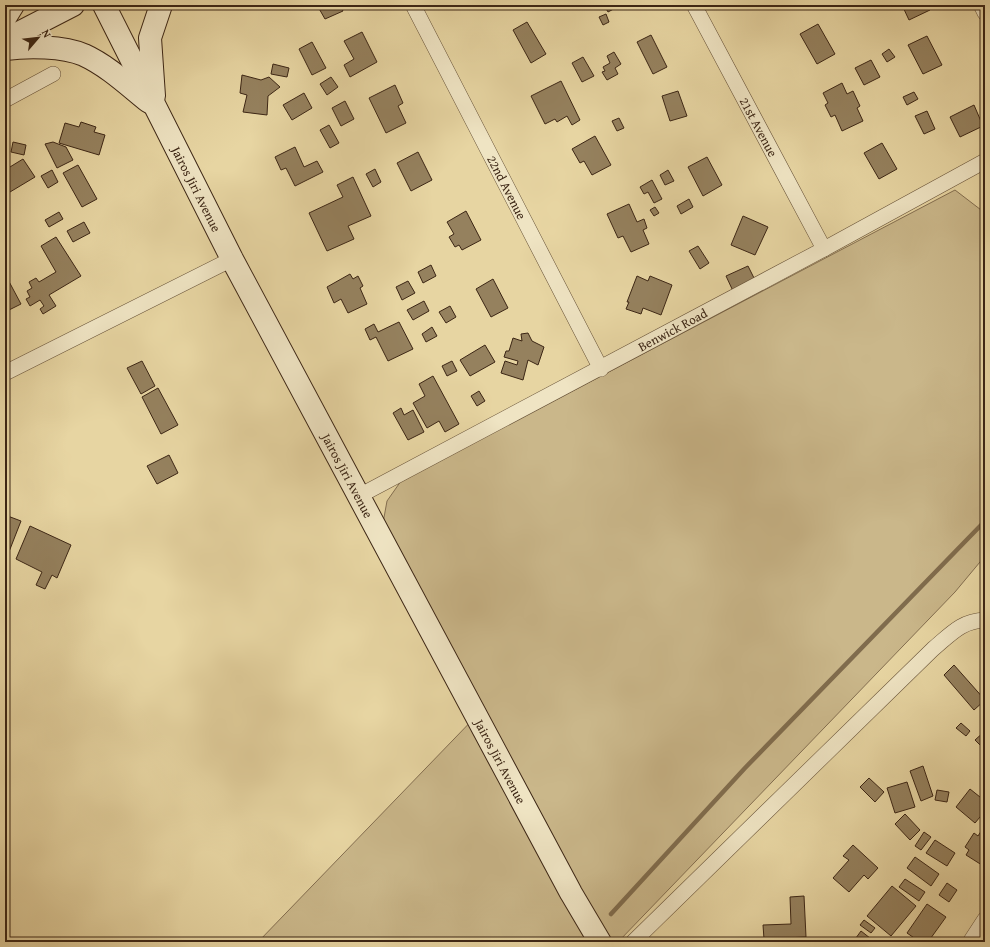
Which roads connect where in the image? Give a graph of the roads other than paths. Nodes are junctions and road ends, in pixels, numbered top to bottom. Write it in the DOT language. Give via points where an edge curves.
graph roads {
  1 [pos="13,5"];
  2 [pos="73,5"];
  3 [pos="104,5"];
  4 [pos="161,5"];
  5 [pos="413,5"];
  6 [pos="694,5"];
  7 [pos="981,5"];
  8 [pos="985,13"];
  9 [pos="5,18"];
  10 [pos="5,40"];
  11 [pos="5,49"];
  12 [pos="53,74"];
  13 [pos="5,100"];
  14 [pos="155,107"];
  15 [pos="985,161"];
  16 [pos="824,249"];
  17 [pos="232,259"];
  18 [pos="600,369"];
  19 [pos="5,373"];
  20 [pos="359,496"];
  21 [pos="985,620"];
  22 [pos="985,919"];
  23 [pos="600,942"];
  24 [pos="632,942"];
  25 [pos="970,942"];
  1 -- 9 [label="main road"];
  2 -- 10 [label="main road"];
  3 -- 14 [label="main road, Jairos Jiri Avenue"];
  4 -- 14 [label="main road" via="150,38"];
  5 -- 18 [label="street, 22nd Avenue"];
  6 -- 16 [label="street, 21st Avenue"];
  7 -- 8 [label="street"];
  11 -- 14 [label="main road" via="42,47 84,55"];
  12 -- 13 [label="street"];
  14 -- 17 [label="main road, Jairos Jiri Avenue"];
  15 -- 16 [label="street, Benwick Road"];
  16 -- 18 [label="street, Benwick Road"];
  17 -- 19 [label="street"];
  17 -- 20 [label="main road, Jairos Jiri Avenue"];
  18 -- 20 [label="street, Benwick Road"];
  20 -- 23 [label="main road, Jairos Jiri Avenue" via="567,886"];
  21 -- 24 [label="street" via="975,620 961,625 933,649"];
  22 -- 25 [label="street"];
}
